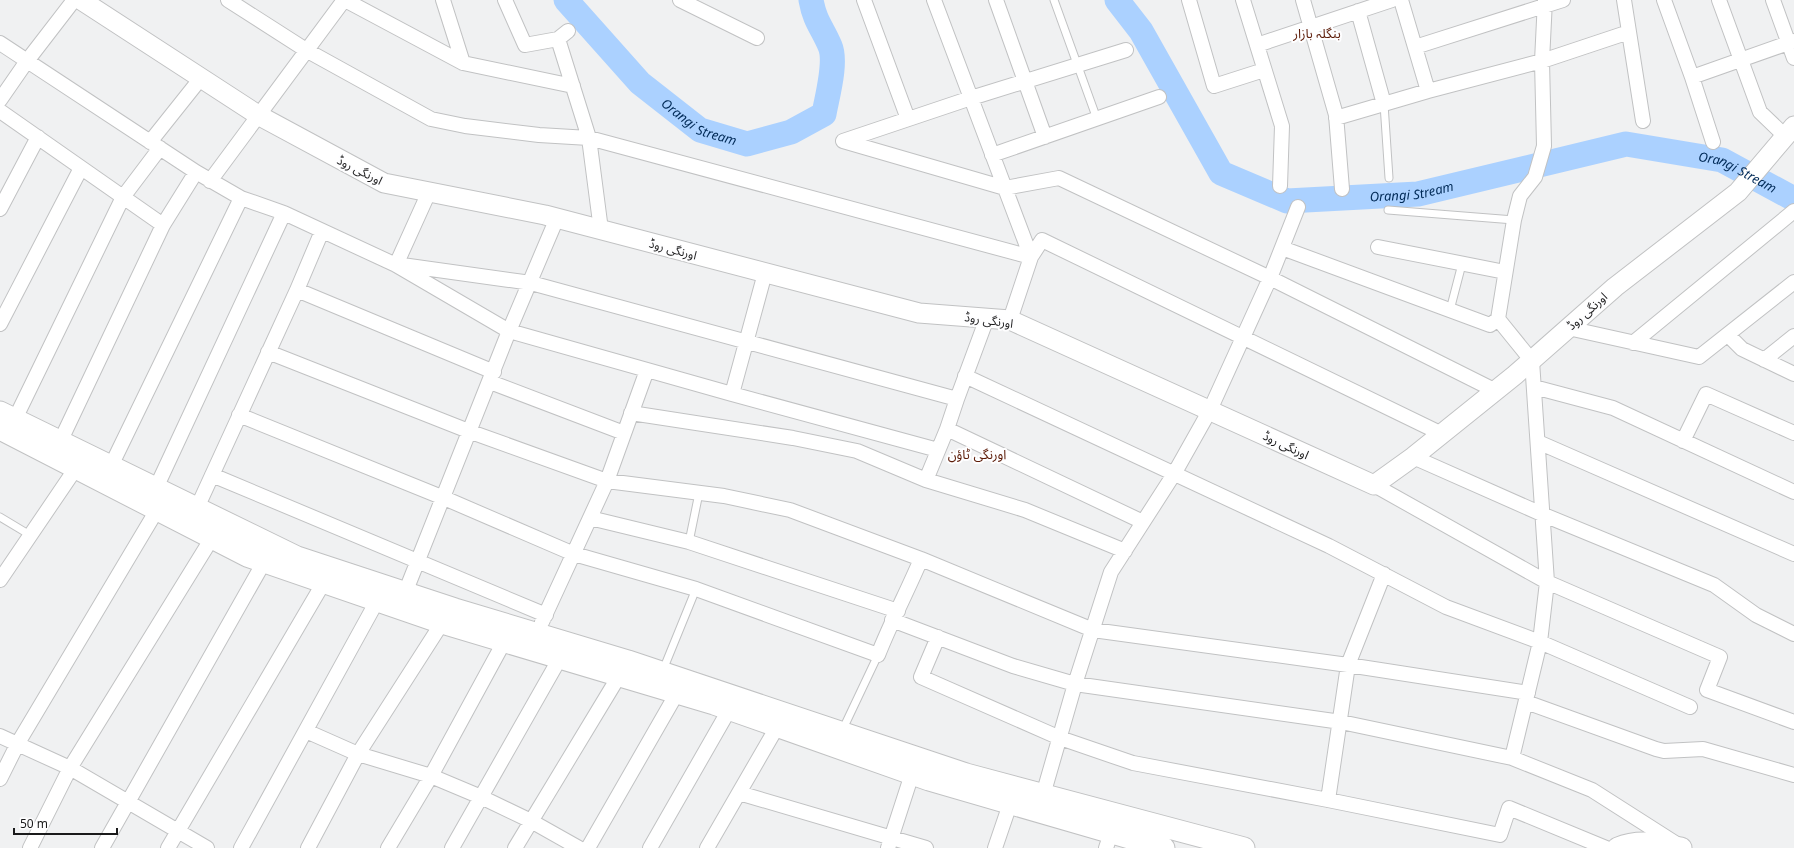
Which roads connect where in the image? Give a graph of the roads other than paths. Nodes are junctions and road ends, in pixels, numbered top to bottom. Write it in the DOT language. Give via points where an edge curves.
graph roads {
  1 [pos="74,0"];
  2 [pos="81,0"];
  3 [pos="228,0"];
  4 [pos="344,0"];
  5 [pos="442,0"];
  6 [pos="505,0"];
  7 [pos="680,0"];
  8 [pos="864,0"];
  9 [pos="934,0"];
  10 [pos="996,0"];
  11 [pos="1054,0"];
  12 [pos="1189,0"];
  13 [pos="1243,0"];
  14 [pos="1303,0"];
  15 [pos="1392,0"];
  16 [pos="1401,0"];
  17 [pos="1563,0"];
  18 [pos="1624,0"];
  19 [pos="1664,0"];
  20 [pos="1719,0"];
  21 [pos="1773,0"];
  22 [pos="1545,3"];
  23 [pos="1358,11"];
  24 [pos="1311,27"];
  25 [pos="1629,32"];
  26 [pos="757,38"];
  27 [pos="1791,42"];
  28 [pos="0,43"];
  29 [pos="1257,45"];
  30 [pos="1415,47"];
  31 [pos="306,50"];
  32 [pos="1126,50"];
  33 [pos="1794,58"];
  34 [pos="1741,60"];
  35 [pos="27,61"];
  36 [pos="1542,61"];
  37 [pos="463,63"];
  38 [pos="1078,64"];
  39 [pos="1264,70"];
  40 [pos="1692,76"];
  41 [pos="201,78"];
  42 [pos="1024,82"];
  43 [pos="573,86"];
  44 [pos="1428,91"];
  45 [pos="971,98"];
  46 [pos="1159,98"];
  47 [pos="0,100"];
  48 [pos="1384,104"];
  49 [pos="0,111"];
  50 [pos="258,115"];
  51 [pos="1336,118"];
  52 [pos="908,119"];
  53 [pos="1098,119"];
  54 [pos="1643,121"];
  55 [pos="1789,131"];
  56 [pos="38,137"];
  57 [pos="1045,137"];
  58 [pos="589,138"];
  59 [pos="1713,142"];
  60 [pos="155,145"];
  61 [pos="992,155"];
  62 [pos="81,168"];
  63 [pos="196,172"];
  64 [pos="1389,178"];
  65 [pos="210,181"];
  66 [pos="1280,186"];
  67 [pos="1005,188"];
  68 [pos="1342,190"];
  69 [pos="429,192"];
  70 [pos="123,197"];
  71 [pos="241,198"];
  72 [pos="1298,207"];
  73 [pos="0,210"];
  74 [pos="1388,210"];
  75 [pos="1794,212"];
  76 [pos="284,213"];
  77 [pos="558,218"];
  78 [pos="1514,220"];
  79 [pos="163,225"];
  80 [pos="322,230"];
  81 [pos="601,230"];
  82 [pos="1378,247"];
  83 [pos="1282,248"];
  84 [pos="1030,257"];
  85 [pos="1462,264"];
  86 [pos="396,265"];
  87 [pos="1505,272"];
  88 [pos="765,273"];
  89 [pos="1270,278"];
  90 [pos="1794,282"];
  91 [pos="531,283"];
  92 [pos="297,290"];
  93 [pos="1450,310"];
  94 [pos="988,318"];
  95 [pos="1498,319"];
  96 [pos="1010,320"];
  97 [pos="0,324"];
  98 [pos="1568,328"];
  99 [pos="509,332"];
  100 [pos="1728,335"];
  101 [pos="1243,336"];
  102 [pos="1794,336"];
  103 [pos="746,342"];
  104 [pos="1633,343"];
  105 [pos="268,352"];
  106 [pos="1764,360"];
  107 [pos="1532,361"];
  108 [pos="647,370"];
  109 [pos="1794,374"];
  110 [pos="965,376"];
  111 [pos="492,377"];
  112 [pos="1534,387"];
  113 [pos="1496,391"];
  114 [pos="732,394"];
  115 [pos="956,399"];
  116 [pos="1210,410"];
  117 [pos="631,413"];
  118 [pos="239,415"];
  119 [pos="5,420"];
  120 [pos="947,429"];
  121 [pos="471,432"];
  122 [pos="1794,433"];
  123 [pos="624,434"];
  124 [pos="1442,434"];
  125 [pos="1683,441"];
  126 [pos="60,442"];
  127 [pos="1538,442"];
  128 [pos="938,450"];
  129 [pos="1413,457"];
  130 [pos="111,466"];
  131 [pos="76,468"];
  132 [pos="1174,474"];
  133 [pos="212,475"];
  134 [pos="926,480"];
  135 [pos="607,482"];
  136 [pos="1374,485"];
  137 [pos="156,488"];
  138 [pos="1794,492"];
  139 [pos="699,493"];
  140 [pos="444,498"];
  141 [pos="197,508"];
  142 [pos="157,510"];
  143 [pos="1544,515"];
  144 [pos="0,517"];
  145 [pos="590,518"];
  146 [pos="1143,522"];
  147 [pos="30,535"];
  148 [pos="212,538"];
  149 [pos="689,542"];
  150 [pos="1124,551"];
  151 [pos="574,554"];
  152 [pos="1794,554"];
  153 [pos="921,559"];
  154 [pos="418,561"];
  155 [pos="264,562"];
  156 [pos="1384,574"];
  157 [pos="0,580"];
  158 [pos="324,582"];
  159 [pos="1547,582"];
  160 [pos="696,589"];
  161 [pos="405,593"];
  162 [pos="377,601"];
  163 [pos="895,615"];
  164 [pos="442,623"];
  165 [pos="541,624"];
  166 [pos="1093,630"];
  167 [pos="1794,634"];
  168 [pos="938,638"];
  169 [pos="504,642"];
  170 [pos="1540,642"];
  171 [pos="878,655"];
  172 [pos="560,658"];
  173 [pos="1348,665"];
  174 [pos="662,672"];
  175 [pos="619,676"];
  176 [pos="1075,684"];
  177 [pos="677,693"];
  178 [pos="1527,698"];
  179 [pos="1690,707"];
  180 [pos="729,710"];
  181 [pos="1341,722"];
  182 [pos="1794,722"];
  183 [pos="777,726"];
  184 [pos="306,731"];
  185 [pos="842,732"];
  186 [pos="0,736"];
  187 [pos="1060,738"];
  188 [pos="18,743"];
  189 [pos="358,754"];
  190 [pos="1512,758"];
  191 [pos="70,768"];
  192 [pos="912,774"];
  193 [pos="1794,775"];
  194 [pos="431,776"];
  195 [pos="0,779"];
  196 [pos="739,793"];
  197 [pos="1043,795"];
  198 [pos="481,797"];
  199 [pos="1328,800"];
  200 [pos="127,801"];
  201 [pos="1010,804"];
  202 [pos="531,821"];
  203 [pos="178,830"];
  204 [pos="1108,841"];
  205 [pos="889,843"];
  206 [pos="710,847"];
  207 [pos="30,848"];
  208 [pos="102,848"];
  209 [pos="168,848"];
  210 [pos="207,848"];
  211 [pos="241,848"];
  212 [pos="308,848"];
  213 [pos="388,848"];
  214 [pos="452,848"];
  215 [pos="515,848"];
  216 [pos="579,848"];
  217 [pos="588,848"];
  218 [pos="650,848"];
  219 [pos="926,848"];
  220 [pos="995,848"];
  221 [pos="1164,848"];
  222 [pos="1244,848"];
  223 [pos="1606,848"];
  224 [pos="1618,848"];
  225 [pos="1681,848"];
  1 -- 35 [label="street"];
  2 -- 41 [label="street, اورنگی روڈ"];
  3 -- 31 [label="street"];
  4 -- 31 [label="street"];
  4 -- 37 [label="street"];
  5 -- 37 [label="street"];
  6 -- 43 [label="street" via="525,45 563,35"];
  7 -- 26 [label="street"];
  8 -- 52 [label="street"];
  9 -- 45 [label="street"];
  10 -- 42 [label="street"];
  11 -- 38 [label="lane"];
  12 -- 39 [label="street" via="1214,86"];
  13 -- 29 [label="street"];
  14 -- 24 [label="street"];
  15 -- 23 [label="street"];
  16 -- 30 [label="street"];
  17 -- 22 [label="street"];
  18 -- 25 [label="street"];
  19 -- 40 [label="street"];
  20 -- 34 [label="street"];
  21 -- 27 [label="street"];
  22 -- 30 [label="street"];
  22 -- 36 [label="street"];
  23 -- 24 [label="street"];
  23 -- 48 [label="street"];
  24 -- 29 [label="street"];
  24 -- 51 [label="street"];
  25 -- 36 [label="street"];
  25 -- 54 [label="street"];
  27 -- 33 [label="street"];
  27 -- 34 [label="street"];
  28 -- 35 [label="street"];
  29 -- 39 [label="street"];
  30 -- 44 [label="street"];
  31 -- 50 [label="street"];
  31 -- 58 [label="street" via="431,119 539,135"];
  32 -- 38 [label="street"];
  34 -- 40 [label="street"];
  34 -- 55 [label="street" via="1760,112"];
  35 -- 47 [label="street"];
  35 -- 60 [label="street"];
  36 -- 44 [label="street"];
  36 -- 78 [label="street" via="1544,146 1535,177 1520,196"];
  37 -- 43 [label="street"];
  38 -- 42 [label="street"];
  38 -- 53 [label="lane"];
  39 -- 66 [label="street" via="1282,126"];
  40 -- 59 [label="street"];
  41 -- 50 [label="street, اورنگی روڈ"];
  41 -- 60 [label="street"];
  42 -- 45 [label="street"];
  42 -- 57 [label="street"];
  43 -- 58 [label="street"];
  44 -- 48 [label="street"];
  45 -- 52 [label="street"];
  45 -- 61 [label="street"];
  46 -- 53 [label="street"];
  48 -- 51 [label="street"];
  48 -- 64 [label="lane"];
  49 -- 56 [label="street"];
  50 -- 65 [label="street"];
  50 -- 69 [label="street, اورنگی روڈ" via="384,183"];
  51 -- 68 [label="street"];
  52 -- 67 [label="street" via="844,141"];
  53 -- 57 [label="street"];
  55 -- 98 [label="street, اورنگی روڈ" via="1738,192 1615,287"];
  56 -- 62 [label="street"];
  56 -- 73 [label="street"];
  57 -- 61 [label="street"];
  58 -- 81 [label="street"];
  58 -- 84 [label="street"];
  60 -- 63 [label="street"];
  60 -- 70 [label="street"];
  61 -- 67 [label="street"];
  62 -- 70 [label="street"];
  62 -- 97 [label="street"];
  63 -- 65 [label="street"];
  63 -- 79 [label="street"];
  65 -- 71 [label="street"];
  67 -- 84 [label="street"];
  67 -- 89 [label="street" via="1059,178"];
  69 -- 77 [label="street, اورنگی روڈ"];
  69 -- 86 [label="street"];
  70 -- 79 [label="street"];
  70 -- 119 [label="street"];
  71 -- 76 [label="street"];
  71 -- 130 [label="street"];
  72 -- 83 [label="street"];
  74 -- 78 [label="lane"];
  75 -- 104 [label="street"];
  76 -- 80 [label="street"];
  76 -- 137 [label="street"];
  77 -- 81 [label="street, اورنگی روڈ"];
  77 -- 91 [label="street"];
  78 -- 87 [label="street"];
  79 -- 126 [label="street"];
  80 -- 86 [label="street"];
  80 -- 92 [label="street"];
  81 -- 88 [label="street, اورنگی روڈ"];
  82 -- 85 [label="street"];
  83 -- 89 [label="street"];
  83 -- 93 [label="street"];
  84 -- 96 [label="street"];
  84 -- 101 [label="street" via="1042,240"];
  85 -- 87 [label="street"];
  85 -- 93 [label="lane"];
  86 -- 91 [label="street"];
  86 -- 99 [label="street"];
  87 -- 95 [label="street"];
  88 -- 94 [label="street, اورنگی روڈ" via="919,313"];
  88 -- 103 [label="street"];
  89 -- 101 [label="street"];
  89 -- 113 [label="street"];
  90 -- 100 [label="street"];
  91 -- 99 [label="street"];
  91 -- 103 [label="street"];
  92 -- 105 [label="street"];
  92 -- 111 [label="street"];
  93 -- 95 [label="street" via="1490,325"];
  94 -- 96 [label="street, اورنگی روڈ"];
  94 -- 110 [label="street"];
  95 -- 107 [label="street"];
  96 -- 116 [label="street, اورنگی روڈ"];
  98 -- 104 [label="street"];
  98 -- 107 [label="street, اورنگی روڈ"];
  99 -- 108 [label="street"];
  99 -- 111 [label="street"];
  100 -- 104 [label="street" via="1699,358"];
  100 -- 106 [label="street" via="1742,349"];
  101 -- 116 [label="street"];
  101 -- 124 [label="street"];
  102 -- 106 [label="street"];
  103 -- 114 [label="street"];
  103 -- 115 [label="street"];
  105 -- 118 [label="street"];
  105 -- 121 [label="street"];
  106 -- 109 [label="street"];
  107 -- 112 [label="street"];
  107 -- 113 [label="street, اورنگی روڈ"];
  108 -- 114 [label="street"];
  108 -- 117 [label="street"];
  110 -- 115 [label="street"];
  110 -- 132 [label="street"];
  111 -- 121 [label="street"];
  111 -- 123 [label="street"];
  112 -- 125 [label="street" via="1614,408"];
  112 -- 127 [label="street"];
  113 -- 124 [label="street, اورنگی روڈ"];
  114 -- 128 [label="street"];
  115 -- 120 [label="street"];
  116 -- 132 [label="street"];
  116 -- 136 [label="street, اورنگی روڈ"];
  117 -- 123 [label="street"];
  117 -- 134 [label="street" via="793,438 857,451"];
  118 -- 133 [label="street"];
  118 -- 140 [label="street"];
  119 -- 126 [label="main road"];
  119 -- 131 [label="main road"];
  120 -- 128 [label="street"];
  120 -- 146 [label="street"];
  121 -- 135 [label="street"];
  121 -- 140 [label="street"];
  122 -- 125 [label="street" via="1706,394"];
  123 -- 135 [label="street"];
  124 -- 129 [label="street, اورنگی روڈ"];
  125 -- 138 [label="street"];
  126 -- 130 [label="main road"];
  127 -- 143 [label="street"];
  127 -- 152 [label="street"];
  128 -- 134 [label="street"];
  129 -- 136 [label="street, اورنگی روڈ"];
  129 -- 143 [label="street"];
  130 -- 137 [label="main road"];
  131 -- 142 [label="main road"];
  131 -- 147 [label="street"];
  132 -- 146 [label="street"];
  132 -- 156 [label="street"];
  133 -- 141 [label="street"];
  133 -- 154 [label="street"];
  134 -- 150 [label="street" via="1025,510"];
  135 -- 139 [label="street"];
  135 -- 145 [label="street"];
  136 -- 159 [label="street"];
  137 -- 141 [label="main road"];
  139 -- 149 [label="lane"];
  139 -- 153 [label="street" via="790,510"];
  140 -- 151 [label="street"];
  140 -- 154 [label="street"];
  141 -- 161 [label="main road" via="298,557"];
  142 -- 148 [label="main road"];
  142 -- 188 [label="street"];
  143 -- 159 [label="street"];
  143 -- 167 [label="street" via="1714,585 1756,615"];
  144 -- 147 [label="lane"];
  145 -- 149 [label="street"];
  145 -- 151 [label="street"];
  146 -- 150 [label="street"];
  147 -- 157 [label="street"];
  148 -- 155 [label="main road"];
  148 -- 191 [label="street"];
  149 -- 163 [label="street"];
  150 -- 166 [label="street" via="1111,572"];
  151 -- 160 [label="street"];
  151 -- 165 [label="street"];
  153 -- 163 [label="street"];
  153 -- 166 [label="street"];
  154 -- 161 [label="street"];
  154 -- 165 [label="street"];
  155 -- 158 [label="main road"];
  155 -- 200 [label="street"];
  156 -- 170 [label="street" via="1446,607"];
  156 -- 173 [label="street"];
  158 -- 162 [label="main road"];
  158 -- 203 [label="street"];
  159 -- 170 [label="street"];
  159 -- 182 [label="street" via="1720,657 1707,690"];
  160 -- 171 [label="street"];
  160 -- 174 [label="lane"];
  161 -- 165 [label="main road"];
  162 -- 164 [label="main road"];
  162 -- 184 [label="street"];
  163 -- 168 [label="street"];
  163 -- 171 [label="street"];
  164 -- 169 [label="main road"];
  164 -- 189 [label="street"];
  165 -- 174 [label="main road"];
  166 -- 173 [label="street"];
  166 -- 176 [label="street"];
  168 -- 176 [label="street" via="1013,666"];
  168 -- 187 [label="street" via="921,677"];
  169 -- 172 [label="main road"];
  169 -- 194 [label="street"];
  170 -- 178 [label="street"];
  170 -- 179 [label="street"];
  171 -- 185 [label="lane"];
  172 -- 175 [label="main road"];
  172 -- 198 [label="street"];
  173 -- 178 [label="street"];
  173 -- 181 [label="street"];
  174 -- 185 [label="main road"];
  175 -- 177 [label="main road"];
  175 -- 202 [label="street"];
  176 -- 181 [label="street"];
  176 -- 187 [label="street"];
  177 -- 180 [label="main road"];
  177 -- 217 [label="street"];
  178 -- 190 [label="street"];
  178 -- 193 [label="street" via="1656,749 1702,749"];
  180 -- 183 [label="main road"];
  180 -- 218 [label="street"];
  181 -- 190 [label="street"];
  181 -- 199 [label="street"];
  183 -- 192 [label="main road"];
  183 -- 196 [label="street"];
  184 -- 189 [label="street"];
  184 -- 211 [label="street"];
  185 -- 197 [label="main road" via="966,774"];
  186 -- 188 [label="street"];
  187 -- 197 [label="street"];
  187 -- 199 [label="street" via="1133,763"];
  188 -- 191 [label="street"];
  188 -- 195 [label="street"];
  189 -- 194 [label="street"];
  189 -- 212 [label="street"];
  190 -- 225 [label="street" via="1592,790"];
  191 -- 200 [label="street"];
  191 -- 207 [label="street"];
  192 -- 201 [label="main road"];
  192 -- 205 [label="street"];
  194 -- 198 [label="street"];
  194 -- 213 [label="street"];
  196 -- 205 [label="street"];
  196 -- 206 [label="street"];
  197 -- 222 [label="main road"];
  198 -- 202 [label="street"];
  198 -- 214 [label="street"];
  199 -- 223 [label="street" via="1500,835 1509,808"];
  200 -- 203 [label="street"];
  200 -- 208 [label="street"];
  201 -- 204 [label="main road"];
  201 -- 220 [label="street"];
  202 -- 215 [label="street"];
  202 -- 216 [label="street"];
  203 -- 209 [label="street"];
  203 -- 210 [label="street"];
  204 -- 221 [label="main road"];
  205 -- 219 [label="street"];
  224 -- 225 [label="main road" via="1626,844 1647,842"];
}
